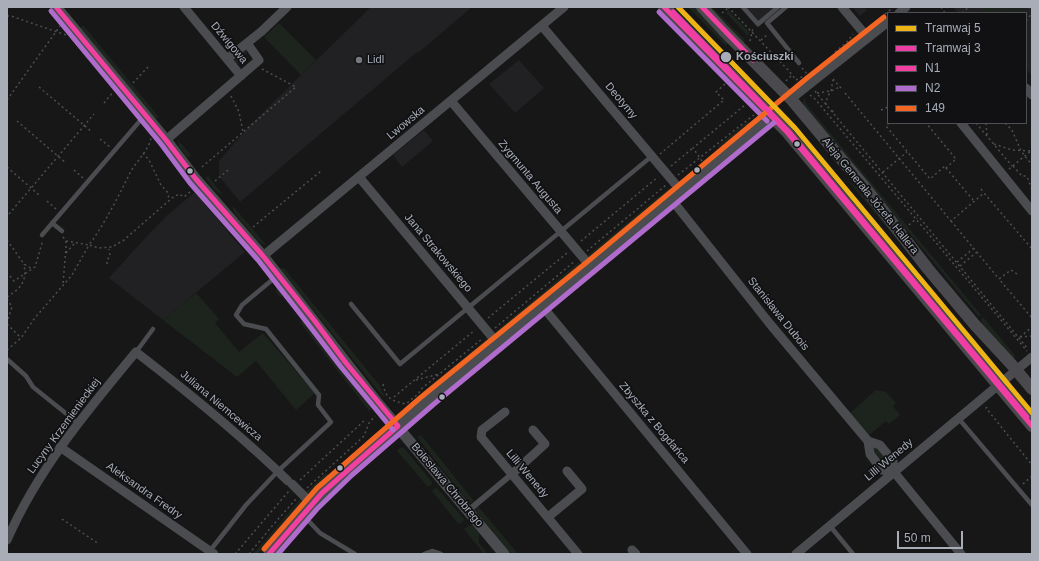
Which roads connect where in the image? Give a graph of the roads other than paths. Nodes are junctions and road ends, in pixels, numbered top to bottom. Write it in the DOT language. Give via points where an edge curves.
graph roads {
  1 [pos="56,7"];
  2 [pos="184,7"];
  3 [pos="287,7"];
  4 [pos="564,7"];
  5 [pos="664,7"];
  6 [pos="702,7"];
  7 [pos="743,7"];
  8 [pos="778,7"];
  9 [pos="786,7"];
  10 [pos="842,7"];
  11 [pos="885,21"];
  12 [pos="542,26"];
  13 [pos="868,38"];
  14 [pos="247,43"];
  15 [pos="227,59"];
  16 [pos="799,63"];
  17 [pos="241,76"];
  18 [pos="791,99"];
  19 [pos="451,101"];
  20 [pos="145,115"];
  21 [pos="772,116"];
  22 [pos="962,124"];
  23 [pos="166,140"];
  24 [pos="653,158"];
  25 [pos="359,177"];
  26 [pos="682,192"];
  27 [pos="672,200"];
  28 [pos="1032,211"];
  29 [pos="52,223"];
  30 [pos="62,231"];
  31 [pos="561,232"];
  32 [pos="42,235"];
  33 [pos="262,256"];
  34 [pos="591,267"];
  35 [pos="278,275"];
  36 [pos="351,304"];
  37 [pos="543,307"];
  38 [pos="468,308"];
  39 [pos="153,329"];
  40 [pos="498,344"];
  41 [pos="136,352"];
  42 [pos="1032,357"];
  43 [pos="8,360"];
  44 [pos="1017,370"];
  45 [pos="998,385"];
  46 [pos="1032,389"];
  47 [pos="505,412"];
  48 [pos="958,418"];
  49 [pos="78,423"];
  50 [pos="398,426"];
  51 [pos="1032,426"];
  52 [pos="533,430"];
  53 [pos="868,441"];
  54 [pos="60,447"];
  55 [pos="278,471"];
  56 [pos="567,471"];
  57 [pos="894,472"];
  58 [pos="512,474"];
  59 [pos="312,504"];
  60 [pos="1032,505"];
  61 [pos="469,510"];
  62 [pos="302,515"];
  63 [pos="548,517"];
  64 [pos="830,526"];
  65 [pos="7,540"];
  66 [pos="211,553"];
  67 [pos="269,554"];
  68 [pos="355,554"];
  69 [pos="424,554"];
  70 [pos="441,554"];
  71 [pos="504,554"];
  72 [pos="578,554"];
  73 [pos="747,554"];
  74 [pos="796,554"];
  75 [pos="853,554"];
  76 [pos="961,554"];
  1 -- 20 [label="street, Bolesława Chrobrego"];
  2 -- 15 [label="street, Dźwigowa"];
  3 -- 14 [label="street"];
  4 -- 12 [label="street, Lwowska"];
  5 -- 21 [label="main road, Aleja Generała Józefa Hallera"];
  6 -- 18 [label="main road, Aleja Generała Józefa Hallera"];
  7 -- 8 [label="lane" via="758,24"];
  9 -- 16 [label="lane" via="766,24"];
  10 -- 13 [label="street"];
  11 -- 13 [label="street"];
  12 -- 19 [label="street, Lwowska"];
  12 -- 24 [label="street, Deotymy"];
  13 -- 18 [label="street"];
  14 -- 15 [label="street"];
  14 -- 17 [label="street" via="259,60"];
  15 -- 17 [label="street, Dźwigowa"];
  17 -- 23 [label="street"];
  18 -- 44 [label="main road, Aleja Generała Józefa Hallera" via="863,185 937,280"];
  19 -- 25 [label="street, Lwowska"];
  19 -- 31 [label="street, Zygmunta Augusta"];
  20 -- 23 [label="street, Bolesława Chrobrego"];
  20 -- 29 [label="lane"];
  21 -- 26 [label="street"];
  21 -- 45 [label="main road, Aleja Generała Józefa Hallera" via="811,159"];
  22 -- 28 [label="street"];
  23 -- 33 [label="street, Bolesława Chrobrego"];
  24 -- 26 [label="street, Deotymy"];
  24 -- 31 [label="lane"];
  25 -- 33 [label="street, Lwowska"];
  25 -- 38 [label="street, Jana Strakowskiego"];
  26 -- 27 [label="street"];
  27 -- 34 [label="street"];
  27 -- 53 [label="street, Stanisława Dubois" via="770,324"];
  29 -- 30 [label="lane"];
  29 -- 32 [label="lane"];
  31 -- 34 [label="street, Zygmunta Augusta"];
  31 -- 38 [label="lane"];
  33 -- 35 [label="street, Bolesława Chrobrego"];
  34 -- 37 [label="street"];
  35 -- 50 [label="street, Bolesława Chrobrego"];
  35 -- 55 [label="lane" via="242,305 236,315 244,324 266,330 319,395 318,405 331,422"];
  36 -- 38 [label="lane" via="400,364"];
  37 -- 40 [label="street"];
  37 -- 73 [label="street, Zbyszka z Bogdańca"];
  38 -- 40 [label="street, Jana Strakowskiego"];
  39 -- 41 [label="lane"];
  40 -- 50 [label="street"];
  41 -- 49 [label="street, Lucyny Krzemienieckiej"];
  41 -- 55 [label="street, Juliana Niemcewicza" via="240,436"];
  42 -- 44 [label="street, Lilli Wenedy"];
  43 -- 49 [label="lane" via="26,376 33,387"];
  44 -- 45 [label="street, Lilli Wenedy"];
  44 -- 46 [label="main road, Aleja Generała Józefa Hallera"];
  45 -- 48 [label="street, Lilli Wenedy"];
  45 -- 51 [label="main road, Aleja Generała Józefa Hallera"];
  47 -- 58 [label="street, Lilli Wenedy" via="482,430 481,437"];
  48 -- 57 [label="street, Lilli Wenedy"];
  48 -- 60 [label="lane"];
  49 -- 54 [label="street, Lucyny Krzemienieckiej"];
  50 -- 59 [label="street"];
  50 -- 61 [label="street, Bolesława Chrobrego"];
  52 -- 58 [label="street" via="545,444"];
  53 -- 57 [label="street, Stanisława Dubois" via="880,446 893,461"];
  53 -- 57 [label="street, Stanisława Dubois" via="870,454 882,470"];
  54 -- 65 [label="street, Lucyny Krzemienieckiej" via="36,484"];
  54 -- 66 [label="street, Aleksandra Fredry"];
  55 -- 59 [label="street, Juliana Niemcewicza"];
  55 -- 66 [label="lane" via="246,505"];
  56 -- 63 [label="street" via="582,489"];
  57 -- 64 [label="street, Lilli Wenedy"];
  57 -- 76 [label="street, Stanisława Dubois"];
  58 -- 61 [label="street"];
  58 -- 63 [label="street, Lilli Wenedy"];
  59 -- 62 [label="street"];
  61 -- 71 [label="street, Bolesława Chrobrego"];
  62 -- 67 [label="street"];
  62 -- 68 [label="lane" via="320,533"];
  63 -- 72 [label="street, Lilli Wenedy"];
  64 -- 74 [label="street, Lilli Wenedy"];
  64 -- 75 [label="lane"];
  69 -- 70 [label="lane" via="432,551"];
}
